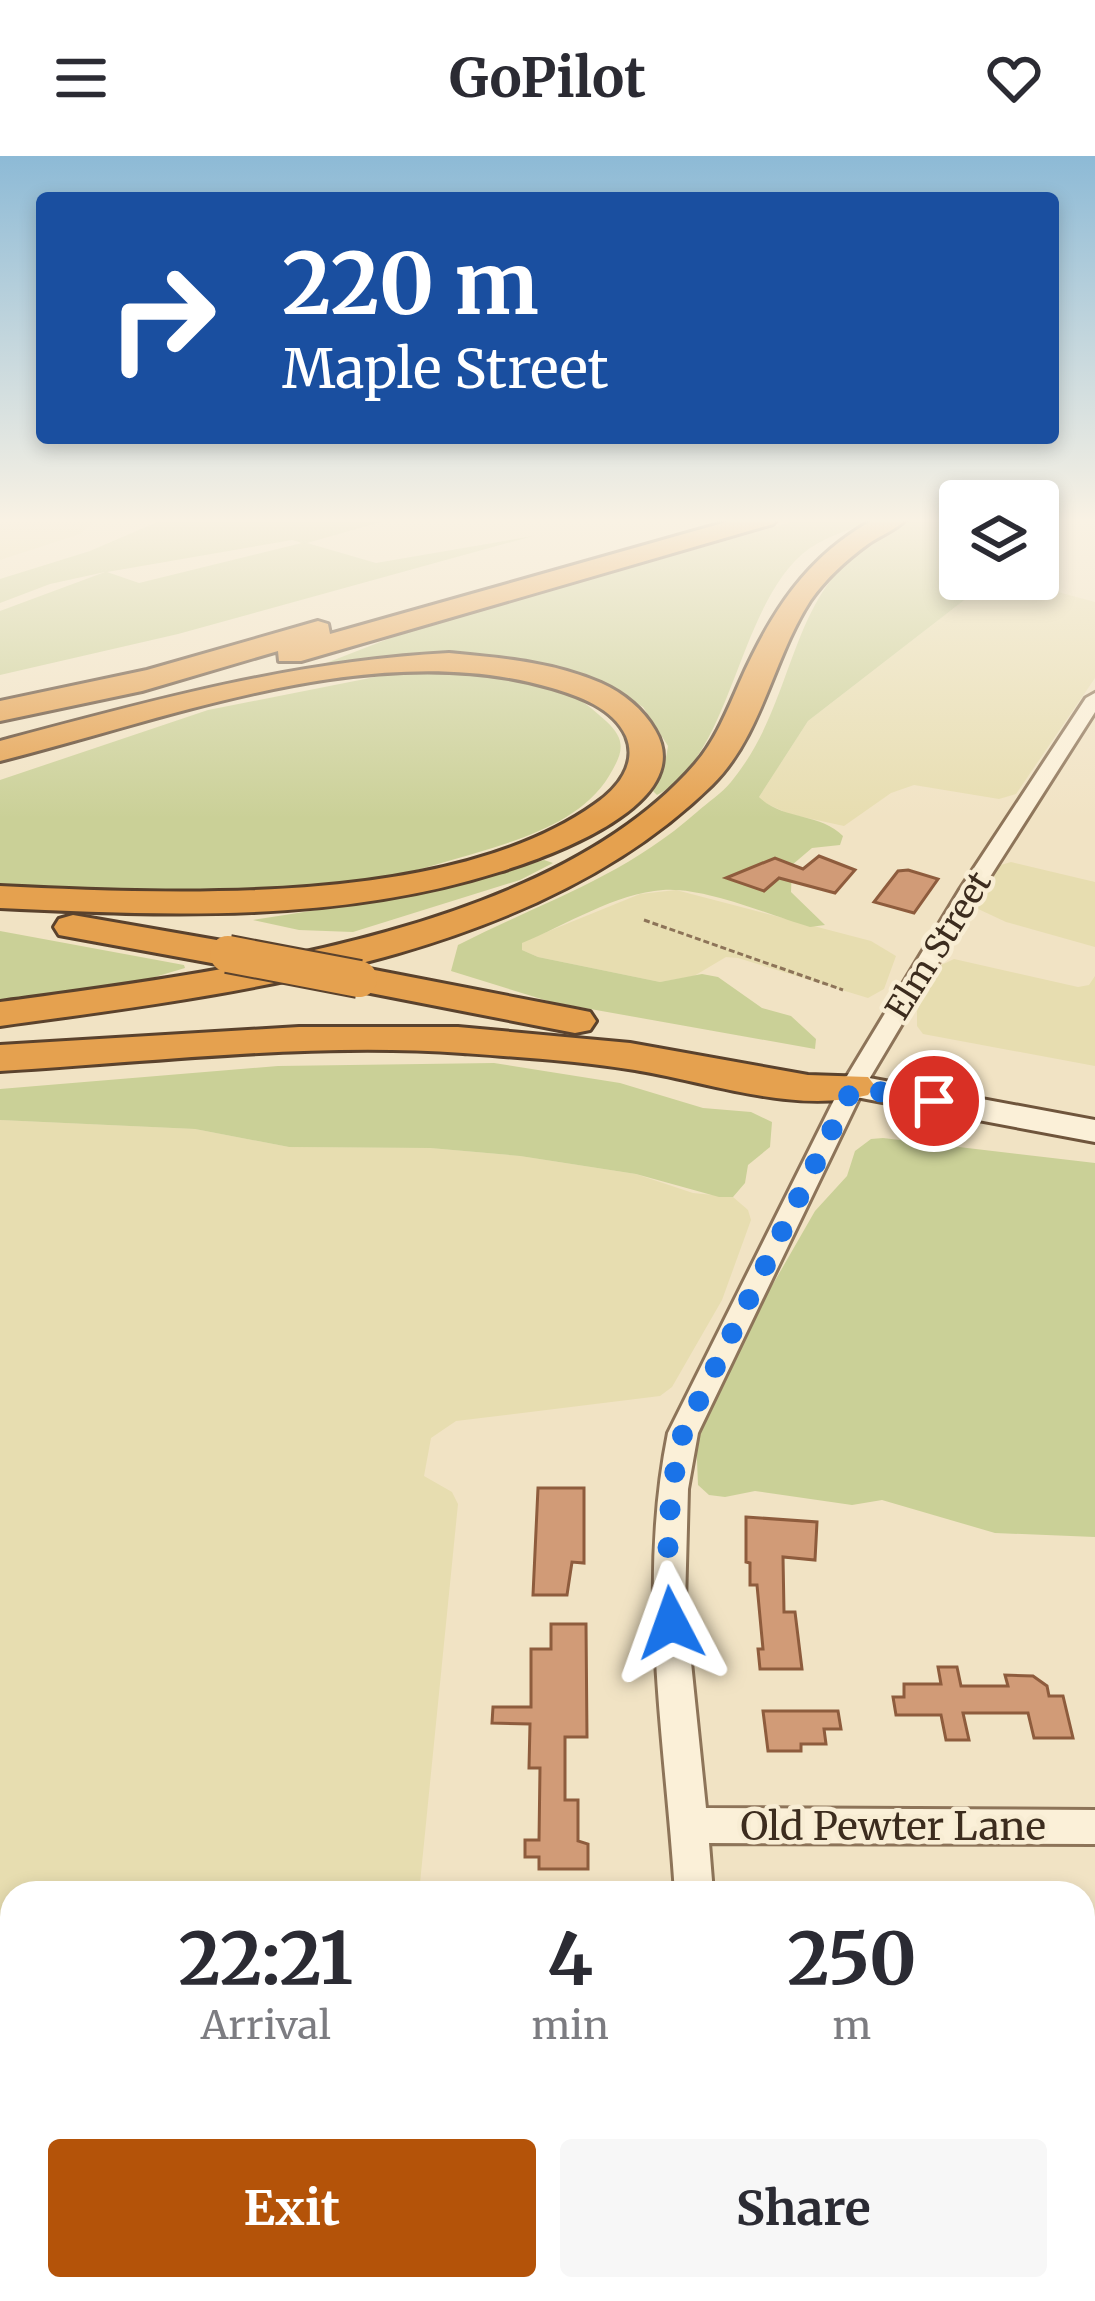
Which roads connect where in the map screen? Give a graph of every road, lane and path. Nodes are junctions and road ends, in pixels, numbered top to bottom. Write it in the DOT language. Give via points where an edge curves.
graph roads {
  1 [pos="355,619"];
  2 [pos="416,619"];
  3 [pos="783,619"];
  4 [pos="147,679"];
  5 [pos="1095,698"];
  6 [pos="0,711"];
  7 [pos="0,722"];
  8 [pos="0,740"];
  9 [pos="0,751"];
  10 [pos="0,898"];
  11 [pos="0,916"];
  12 [pos="644,920"];
  13 [pos="843,990"];
  14 [pos="0,1014"];
  15 [pos="77,1054"];
  16 [pos="0,1058"];
  17 [pos="0,1070"];
  18 [pos="853,1087"];
  19 [pos="1095,1131"];
  20 [pos="691,1825"];
  21 [pos="1095,1826"];
  22 [pos="693,1881"];
  1 -- 4 [label="highway"];
  2 -- 8 [label="highway"];
  3 -- 14 [label="highway" via="707,772 664,814 600,856 499,904 386,941"];
  4 -- 6 [label="highway"];
  4 -- 7 [label="highway"];
  5 -- 18 [label="street, Elm Street"];
  9 -- 10 [label="highway" via="246,688 436,664 510,668 575,683 629,716 646,751 629,792 580,828 414,883 228,904"];
  11 -- 18 [label="highway, bridge" via="810,1068"];
  12 -- 13 [label="path"];
  15 -- 16 [label="highway"];
  15 -- 17 [label="highway"];
  15 -- 18 [label="highway" via="458,1040 629,1056 808,1088"];
  18 -- 19 [label="main road"];
  18 -- 20 [label="street, Elm Street" via="697,1398 672,1478 667,1583"];
  20 -- 21 [label="street, Old Pewter Lane"];
  20 -- 22 [label="street, Elm Street"];
}
